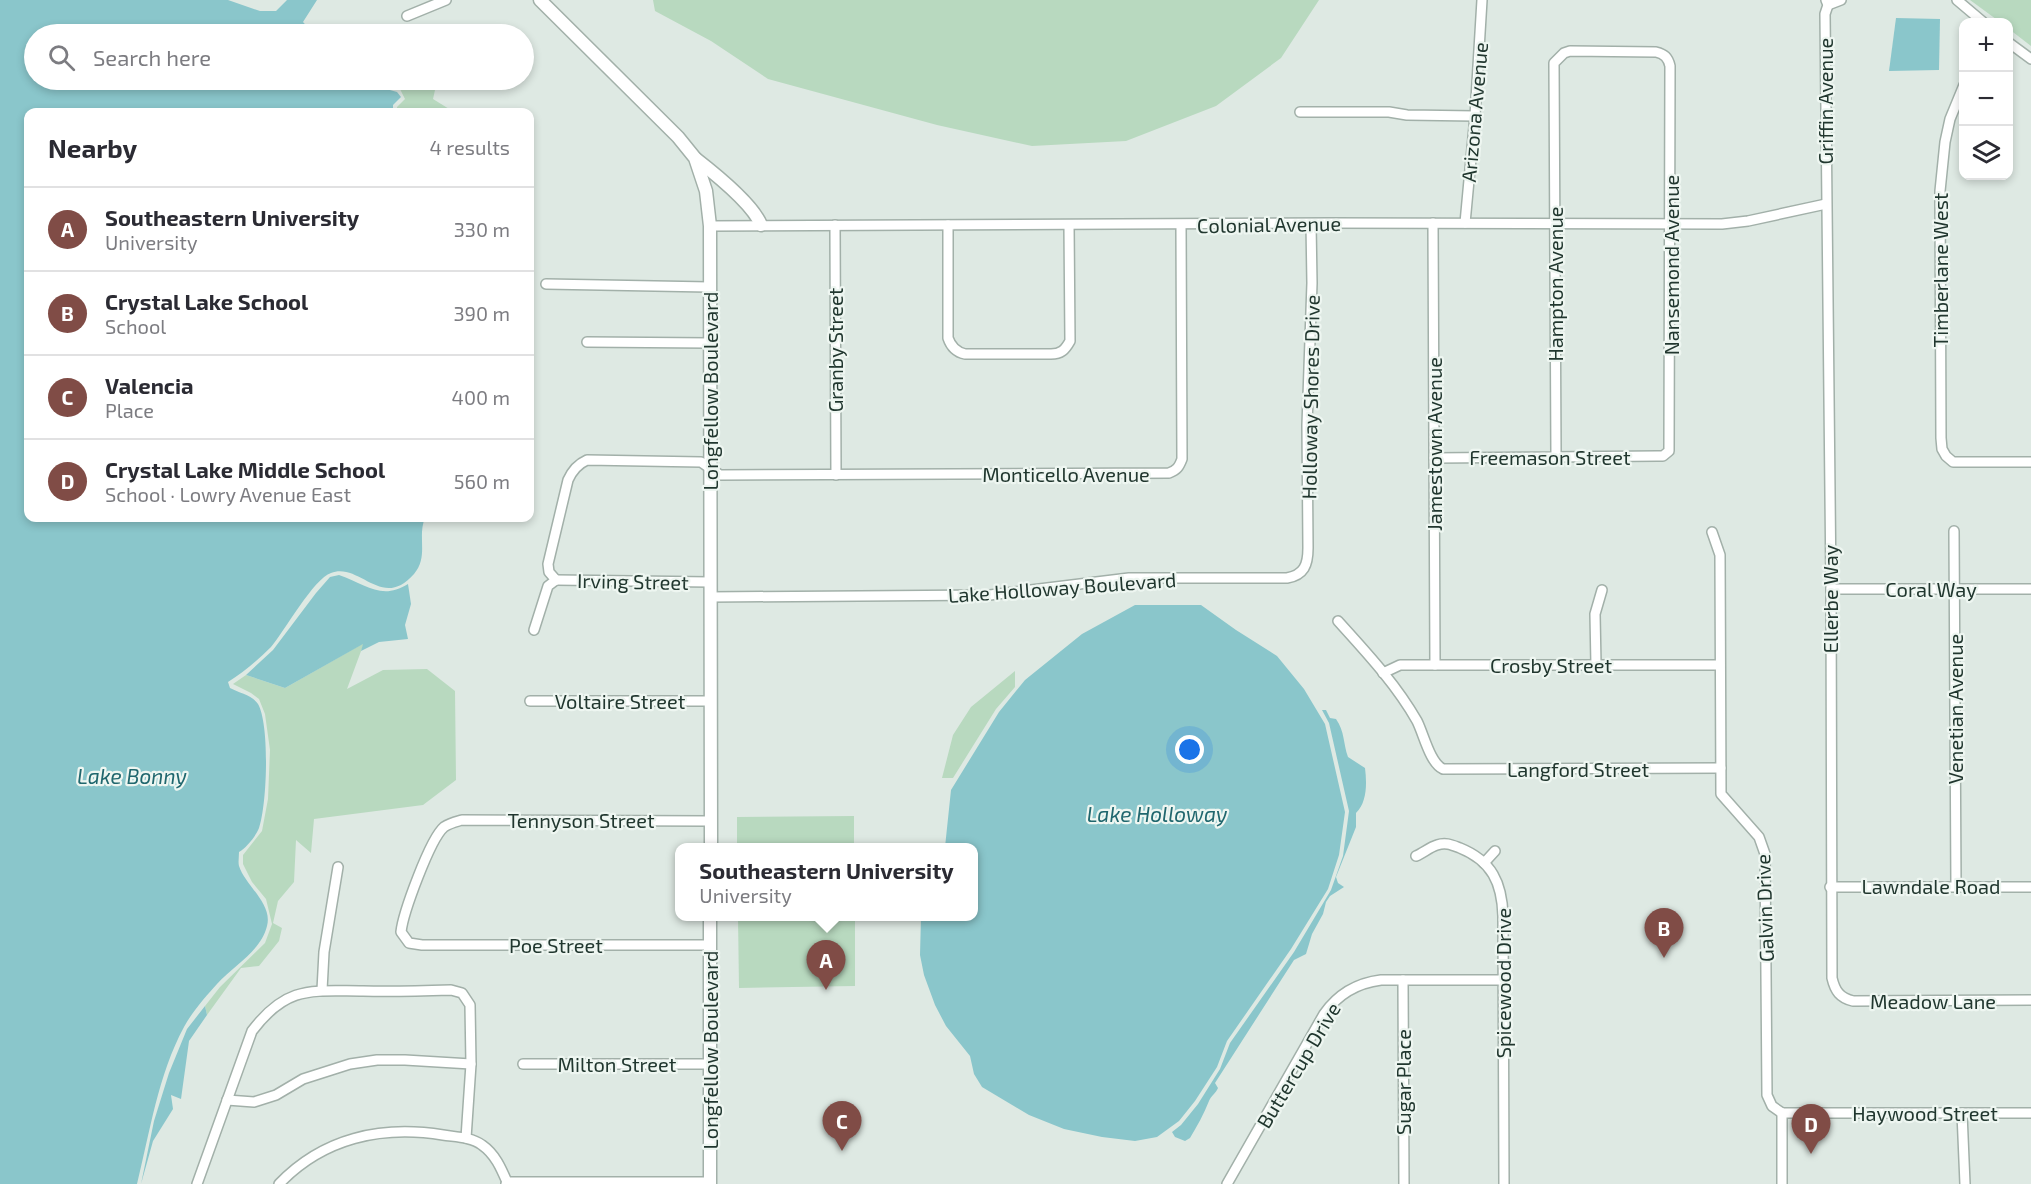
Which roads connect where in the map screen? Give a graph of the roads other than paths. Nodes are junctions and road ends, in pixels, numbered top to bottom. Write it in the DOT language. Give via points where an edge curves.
graph roads {
  1 [pos="446,0"];
  2 [pos="540,0"];
  3 [pos="1482,0"];
  4 [pos="1841,0"];
  5 [pos="1957,0"];
  6 [pos="1827,2"];
  7 [pos="407,16"];
  8 [pos="1978,18"];
  9 [pos="2013,46"];
  10 [pos="2031,59"];
  11 [pos="1671,75"];
  12 [pos="1959,97"];
  13 [pos="1300,112"];
  14 [pos="1475,116"];
  15 [pos="695,158"];
  16 [pos="1826,204"];
  17 [pos="1433,223"];
  18 [pos="1465,223"];
  19 [pos="1311,224"];
  20 [pos="1555,224"];
  21 [pos="1671,224"];
  22 [pos="760,225"];
  23 [pos="835,225"];
  24 [pos="948,225"];
  25 [pos="1069,225"];
  26 [pos="1181,225"];
  27 [pos="710,226"];
  28 [pos="546,284"];
  29 [pos="709,287"];
  30 [pos="587,342"];
  31 [pos="709,343"];
  32 [pos="1666,454"];
  33 [pos="1556,456"];
  34 [pos="1434,458"];
  35 [pos="2031,462"];
  36 [pos="710,468"];
  37 [pos="836,475"];
  38 [pos="1954,531"];
  39 [pos="1712,532"];
  40 [pos="1304,569"];
  41 [pos="556,580"];
  42 [pos="710,582"];
  43 [pos="1831,589"];
  44 [pos="1954,589"];
  45 [pos="2031,589"];
  46 [pos="1602,590"];
  47 [pos="710,597"];
  48 [pos="1338,621"];
  49 [pos="534,630"];
  50 [pos="1596,664"];
  51 [pos="1720,664"];
  52 [pos="1434,665"];
  53 [pos="1383,673"];
  54 [pos="530,700"];
  55 [pos="710,701"];
  56 [pos="1721,768"];
  57 [pos="710,821"];
  58 [pos="711,843"];
  59 [pos="1495,851"];
  60 [pos="1416,856"];
  61 [pos="1484,863"];
  62 [pos="339,867"];
  63 [pos="1830,887"];
  64 [pos="1956,887"];
  65 [pos="2031,887"];
  66 [pos="710,921"];
  67 [pos="404,938"];
  68 [pos="711,945"];
  69 [pos="1403,980"];
  70 [pos="1503,980"];
  71 [pos="322,990"];
  72 [pos="1838,992"];
  73 [pos="2031,1000"];
  74 [pos="471,1064"];
  75 [pos="523,1064"];
  76 [pos="711,1064"];
  77 [pos="227,1100"];
  78 [pos="1782,1113"];
  79 [pos="1962,1113"];
  80 [pos="2031,1113"];
  81 [pos="466,1138"];
  82 [pos="506,1183"];
  83 [pos="710,1183"];
  84 [pos="197,1184"];
  85 [pos="279,1184"];
  86 [pos="1227,1184"];
  87 [pos="1404,1184"];
  88 [pos="1504,1184"];
  89 [pos="1782,1184"];
  90 [pos="1965,1184"];
  1 -- 7 [label="street"];
  2 -- 15 [label="street, Longfellow Boulevard"];
  3 -- 14 [label="street, Arizona Avenue"];
  4 -- 6 [label="street"];
  5 -- 8 [label="street"];
  6 -- 16 [label="street, Griffin Avenue"];
  9 -- 10 [label="street"];
  11 -- 20 [label="street, Hampton Avenue" via="1668,59 1656,52 1570,51 1554,63"];
  11 -- 21 [label="street, Nansemond Avenue"];
  12 -- 35 [label="street, Timberlane West" via="1945,141 1940,191 1942,448 1953,462"];
  13 -- 14 [label="street"];
  14 -- 18 [label="street, Arizona Avenue"];
  15 -- 22 [label="street" via="758,216"];
  15 -- 27 [label="street, Longfellow Boulevard" via="706,190"];
  16 -- 21 [label="street, Colonial Avenue" via="1734,223"];
  16 -- 43 [label="street, Ellerbe Way"];
  17 -- 18 [label="street, Colonial Avenue"];
  17 -- 19 [label="street, Colonial Avenue"];
  17 -- 34 [label="street, Jamestown Avenue"];
  18 -- 20 [label="street, Colonial Avenue"];
  19 -- 26 [label="street, Colonial Avenue"];
  19 -- 40 [label="street, Holloway Shores Drive" via="1308,562"];
  20 -- 21 [label="street, Colonial Avenue"];
  20 -- 33 [label="street, Hampton Avenue"];
  21 -- 32 [label="street, Nansemond Avenue" via="1670,445"];
  22 -- 23 [label="street, Colonial Avenue"];
  22 -- 27 [label="street, Colonial Avenue"];
  23 -- 24 [label="street, Colonial Avenue"];
  23 -- 37 [label="street, Granby Street"];
  24 -- 25 [label="street, Colonial Avenue"];
  24 -- 25 [label="street" via="948,338 965,354 1058,354 1066,348 1070,341"];
  25 -- 26 [label="street, Colonial Avenue"];
  26 -- 37 [label="street, Monticello Avenue" via="1182,459 1175,471"];
  27 -- 29 [label="street, Longfellow Boulevard"];
  28 -- 29 [label="street"];
  29 -- 31 [label="street, Longfellow Boulevard"];
  30 -- 31 [label="street"];
  31 -- 36 [label="street, Longfellow Boulevard"];
  32 -- 33 [label="street, Freemason Street"];
  33 -- 34 [label="street, Freemason Street"];
  34 -- 52 [label="street, Jamestown Avenue"];
  36 -- 37 [label="street, Monticello Avenue" via="720,475"];
  36 -- 41 [label="street, Monticello Avenue" via="701,462 580,463 568,480 548,564"];
  36 -- 42 [label="street, Longfellow Boulevard"];
  38 -- 44 [label="street, Venetian Avenue"];
  39 -- 51 [label="street, Galvin Drive" via="1720,555"];
  40 -- 47 [label="street, Lake Holloway Boulevard" via="1287,578 1129,578 990,595"];
  41 -- 42 [label="street, Irving Street"];
  41 -- 49 [label="street" via="548,586"];
  42 -- 47 [label="street, Longfellow Boulevard"];
  43 -- 44 [label="street, Coral Way"];
  43 -- 63 [label="street, Ellerbe Way"];
  44 -- 45 [label="street, Coral Way"];
  44 -- 64 [label="street, Venetian Avenue"];
  46 -- 50 [label="street" via="1595,614"];
  47 -- 55 [label="street, Longfellow Boulevard"];
  48 -- 53 [label="street"];
  50 -- 51 [label="street, Crosby Street"];
  50 -- 52 [label="street, Crosby Street"];
  51 -- 56 [label="street, Galvin Drive"];
  52 -- 53 [label="street, Crosby Street" via="1400,665"];
  53 -- 56 [label="street, Langford Street" via="1413,715 1437,766 1451,770"];
  54 -- 55 [label="street, Voltaire Street"];
  55 -- 57 [label="street, Longfellow Boulevard"];
  56 -- 78 [label="street, Galvin Drive" via="1721,794 1759,837 1765,854 1767,1095 1772,1106"];
  57 -- 58 [label="street, Longfellow Boulevard"];
  57 -- 67 [label="street, Tennyson Street" via="453,822 439,833 427,858 402,926"];
  59 -- 61 [label="street"];
  60 -- 61 [label="street, Spicewood Drive" via="1449,843"];
  61 -- 70 [label="street, Spicewood Drive" via="1503,899"];
  62 -- 71 [label="street" via="324,952"];
  63 -- 64 [label="street, Lawndale Road"];
  63 -- 72 [label="street, Ellerbe Way" via="1832,978"];
  64 -- 65 [label="street, Lawndale Road"];
  66 -- 68 [label="street, Longfellow Boulevard"];
  67 -- 68 [label="street, Poe Street" via="422,945"];
  68 -- 76 [label="street, Longfellow Boulevard"];
  69 -- 70 [label="street, Buttercup Drive"];
  69 -- 86 [label="street, Buttercup Drive" via="1368,982 1353,987 1331,1004"];
  69 -- 87 [label="street, Sugar Place"];
  70 -- 88 [label="street, Spicewood Drive"];
  71 -- 74 [label="street" via="462,993 471,1005"];
  71 -- 77 [label="street" via="307,992 269,1010 252,1031"];
  72 -- 73 [label="street, Meadow Lane" via="1853,1001"];
  74 -- 77 [label="street" via="377,1060 318,1073 254,1102"];
  74 -- 81 [label="street"];
  75 -- 76 [label="street, Milton Street"];
  76 -- 83 [label="street, Longfellow Boulevard"];
  77 -- 84 [label="street"];
  78 -- 79 [label="street, Haywood Street"];
  78 -- 89 [label="street"];
  79 -- 80 [label="street, Haywood Street"];
  79 -- 90 [label="street"];
  81 -- 82 [label="street" via="489,1150"];
  81 -- 85 [label="street" via="402,1130 357,1137 328,1147"];
  82 -- 83 [label="street"];
}
